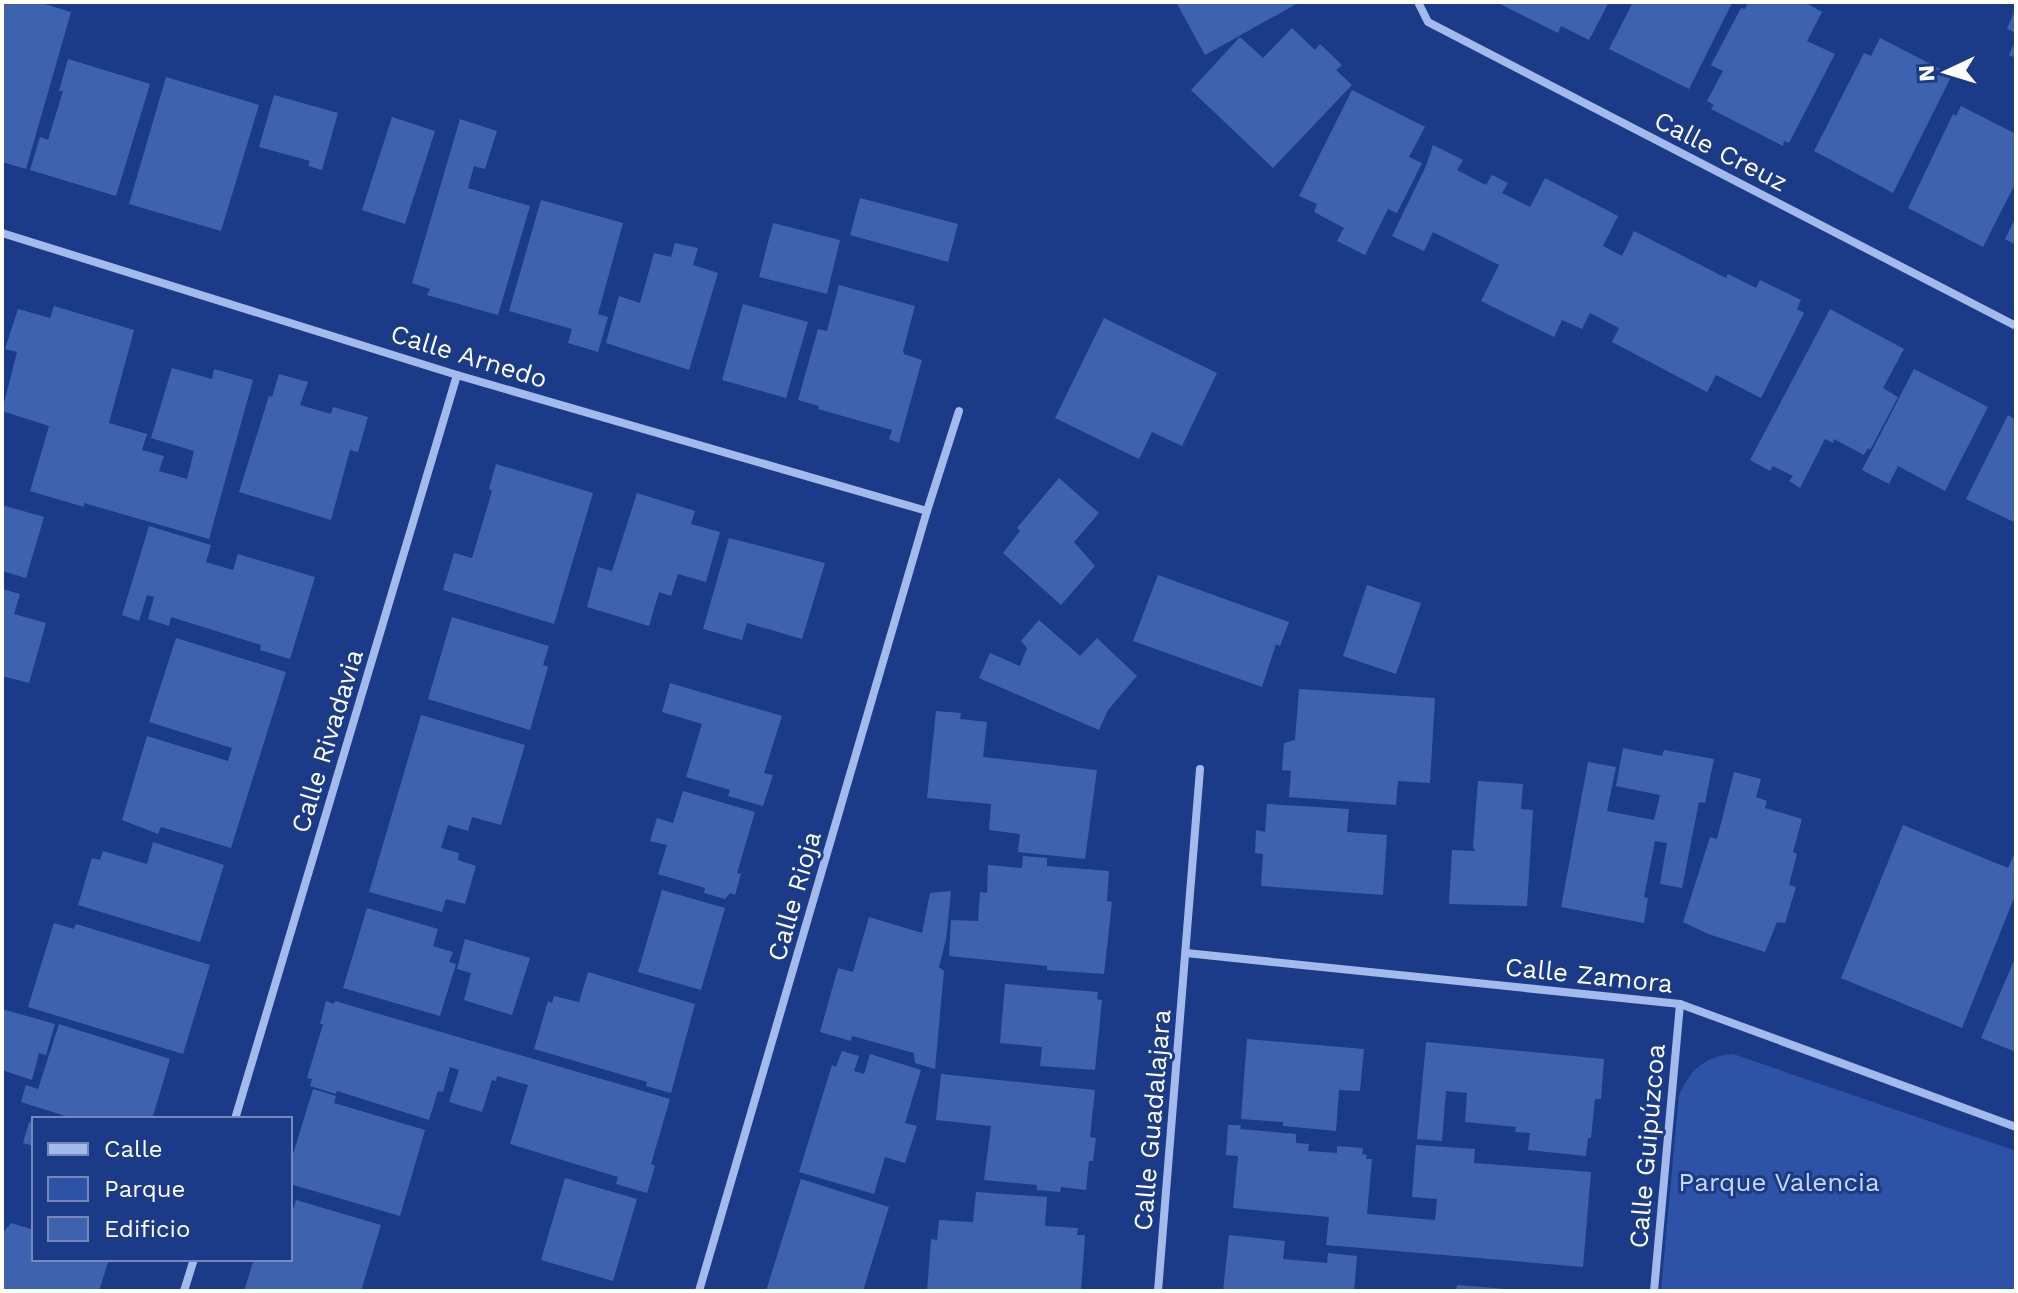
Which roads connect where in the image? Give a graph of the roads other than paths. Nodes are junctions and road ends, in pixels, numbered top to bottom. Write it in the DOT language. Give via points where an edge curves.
graph roads {
  1 [pos="1418,2"];
  2 [pos="2,233"];
  3 [pos="2016,326"];
  4 [pos="457,375"];
  5 [pos="959,411"];
  6 [pos="927,511"];
  7 [pos="1200,769"];
  8 [pos="1186,953"];
  9 [pos="1680,1004"];
  10 [pos="236,1117"];
  11 [pos="2016,1127"];
  12 [pos="193,1261"];
  13 [pos="184,1291"];
  14 [pos="699,1291"];
  15 [pos="1158,1291"];
  16 [pos="1654,1291"];
  1 -- 3 [label="street, Calle Creuz" via="1428,22"];
  2 -- 4 [label="street, Calle Arnedo"];
  4 -- 6 [label="street, Calle Arnedo"];
  4 -- 10 [label="street, Calle Rivadavia"];
  5 -- 6 [label="street, Calle Rioja"];
  6 -- 14 [label="street, Calle Rioja"];
  7 -- 8 [label="street, Calle Guadalajara"];
  8 -- 9 [label="street, Calle Zamora"];
  8 -- 15 [label="street, Calle Guadalajara"];
  9 -- 11 [label="street, Calle Zamora"];
  9 -- 16 [label="street, Calle Guipúzcoa"];
  12 -- 13 [label="street"];
}
